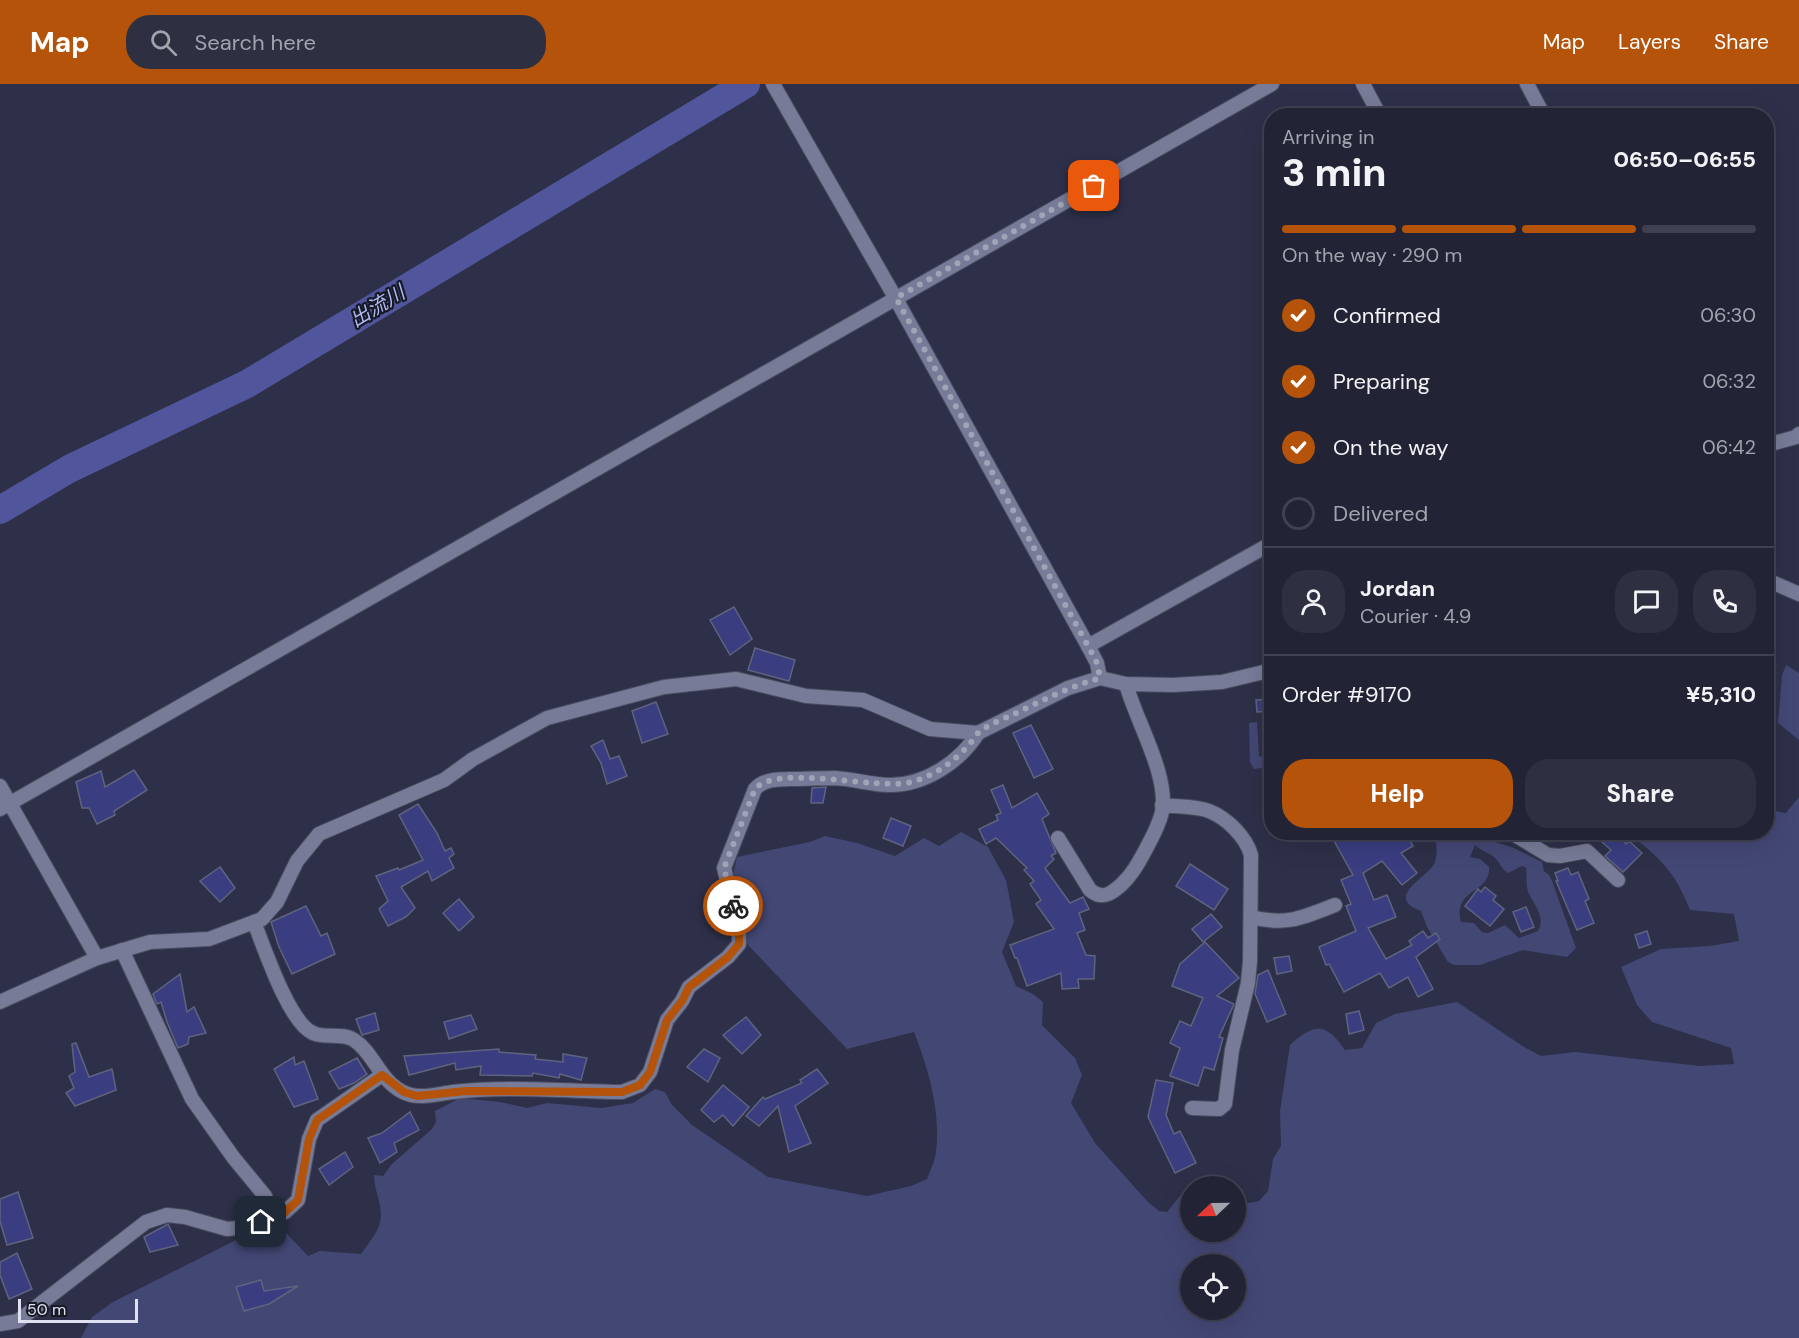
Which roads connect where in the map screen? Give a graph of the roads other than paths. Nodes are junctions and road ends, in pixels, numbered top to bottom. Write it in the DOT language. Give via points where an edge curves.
graph roads {
  1 [pos="773,84"];
  2 [pos="1272,84"];
  3 [pos="1362,84"];
  4 [pos="1527,84"];
  5 [pos="1376,108"];
  6 [pos="1540,108"];
  7 [pos="896,298"];
  8 [pos="1799,434"];
  9 [pos="1774,443"];
  10 [pos="1264,547"];
  11 [pos="1774,583"];
  12 [pos="1799,594"];
  13 [pos="1088,646"];
  14 [pos="1264,672"];
  15 [pos="1100,678"];
  16 [pos="1126,684"];
  17 [pos="978,733"];
  18 [pos="0,786"];
  19 [pos="1162,805"];
  20 [pos="5,806"];
  21 [pos="1058,838"];
  22 [pos="1523,840"];
  23 [pos="1618,880"];
  24 [pos="1335,905"];
  25 [pos="1251,917"];
  26 [pos="254,922"];
  27 [pos="122,950"];
  28 [pos="97,958"];
  29 [pos="0,1002"];
  30 [pos="382,1075"];
  31 [pos="1192,1108"];
  32 [pos="273,1216"];
  33 [pos="0,1324"];
  1 -- 7 [label="street"];
  2 -- 7 [label="street"];
  3 -- 5 [label="street"];
  4 -- 6 [label="street"];
  7 -- 13 [label="street"];
  7 -- 20 [label="street"];
  8 -- 9 [label="street"];
  10 -- 13 [label="street"];
  11 -- 12 [label="street"];
  13 -- 15 [label="street"];
  14 -- 16 [label="street" via="1222,682"];
  15 -- 16 [label="street"];
  15 -- 17 [label="street" via="1068,688"];
  16 -- 19 [label="street" via="1160,779"];
  17 -- 26 [label="street" via="930,729 863,700 806,696 736,679 653,690 547,718 473,759 444,780 318,834 297,861 277,902"];
  17 -- 30 [label="street" via="944,768 911,782 890,785 807,778 759,784 724,868 739,928 739,944 689,987 667,1020 650,1072 640,1085 622,1092 466,1091 417,1096 404,1092"];
  18 -- 20 [label="street"];
  19 -- 21 [label="street" via="1158,828 1135,870 1104,896 1090,891"];
  19 -- 25 [label="street" via="1209,811 1243,839 1249,847 1252,866"];
  20 -- 28 [label="street"];
  22 -- 23 [label="street" via="1548,855 1587,851"];
  24 -- 25 [label="street" via="1287,922"];
  25 -- 31 [label="street" via="1248,983 1235,1032 1225,1104 1219,1109"];
  26 -- 27 [label="street" via="209,939 150,942"];
  26 -- 30 [label="street" via="300,1023 314,1034 351,1038 362,1046"];
  27 -- 28 [label="street"];
  27 -- 32 [label="street" via="192,1099 265,1196"];
  28 -- 29 [label="street"];
  30 -- 32 [label="street" via="317,1120 309,1139 298,1200 285,1212"];
  32 -- 33 [label="street" via="249,1227 227,1229 167,1215 146,1222 18,1321"];
}
